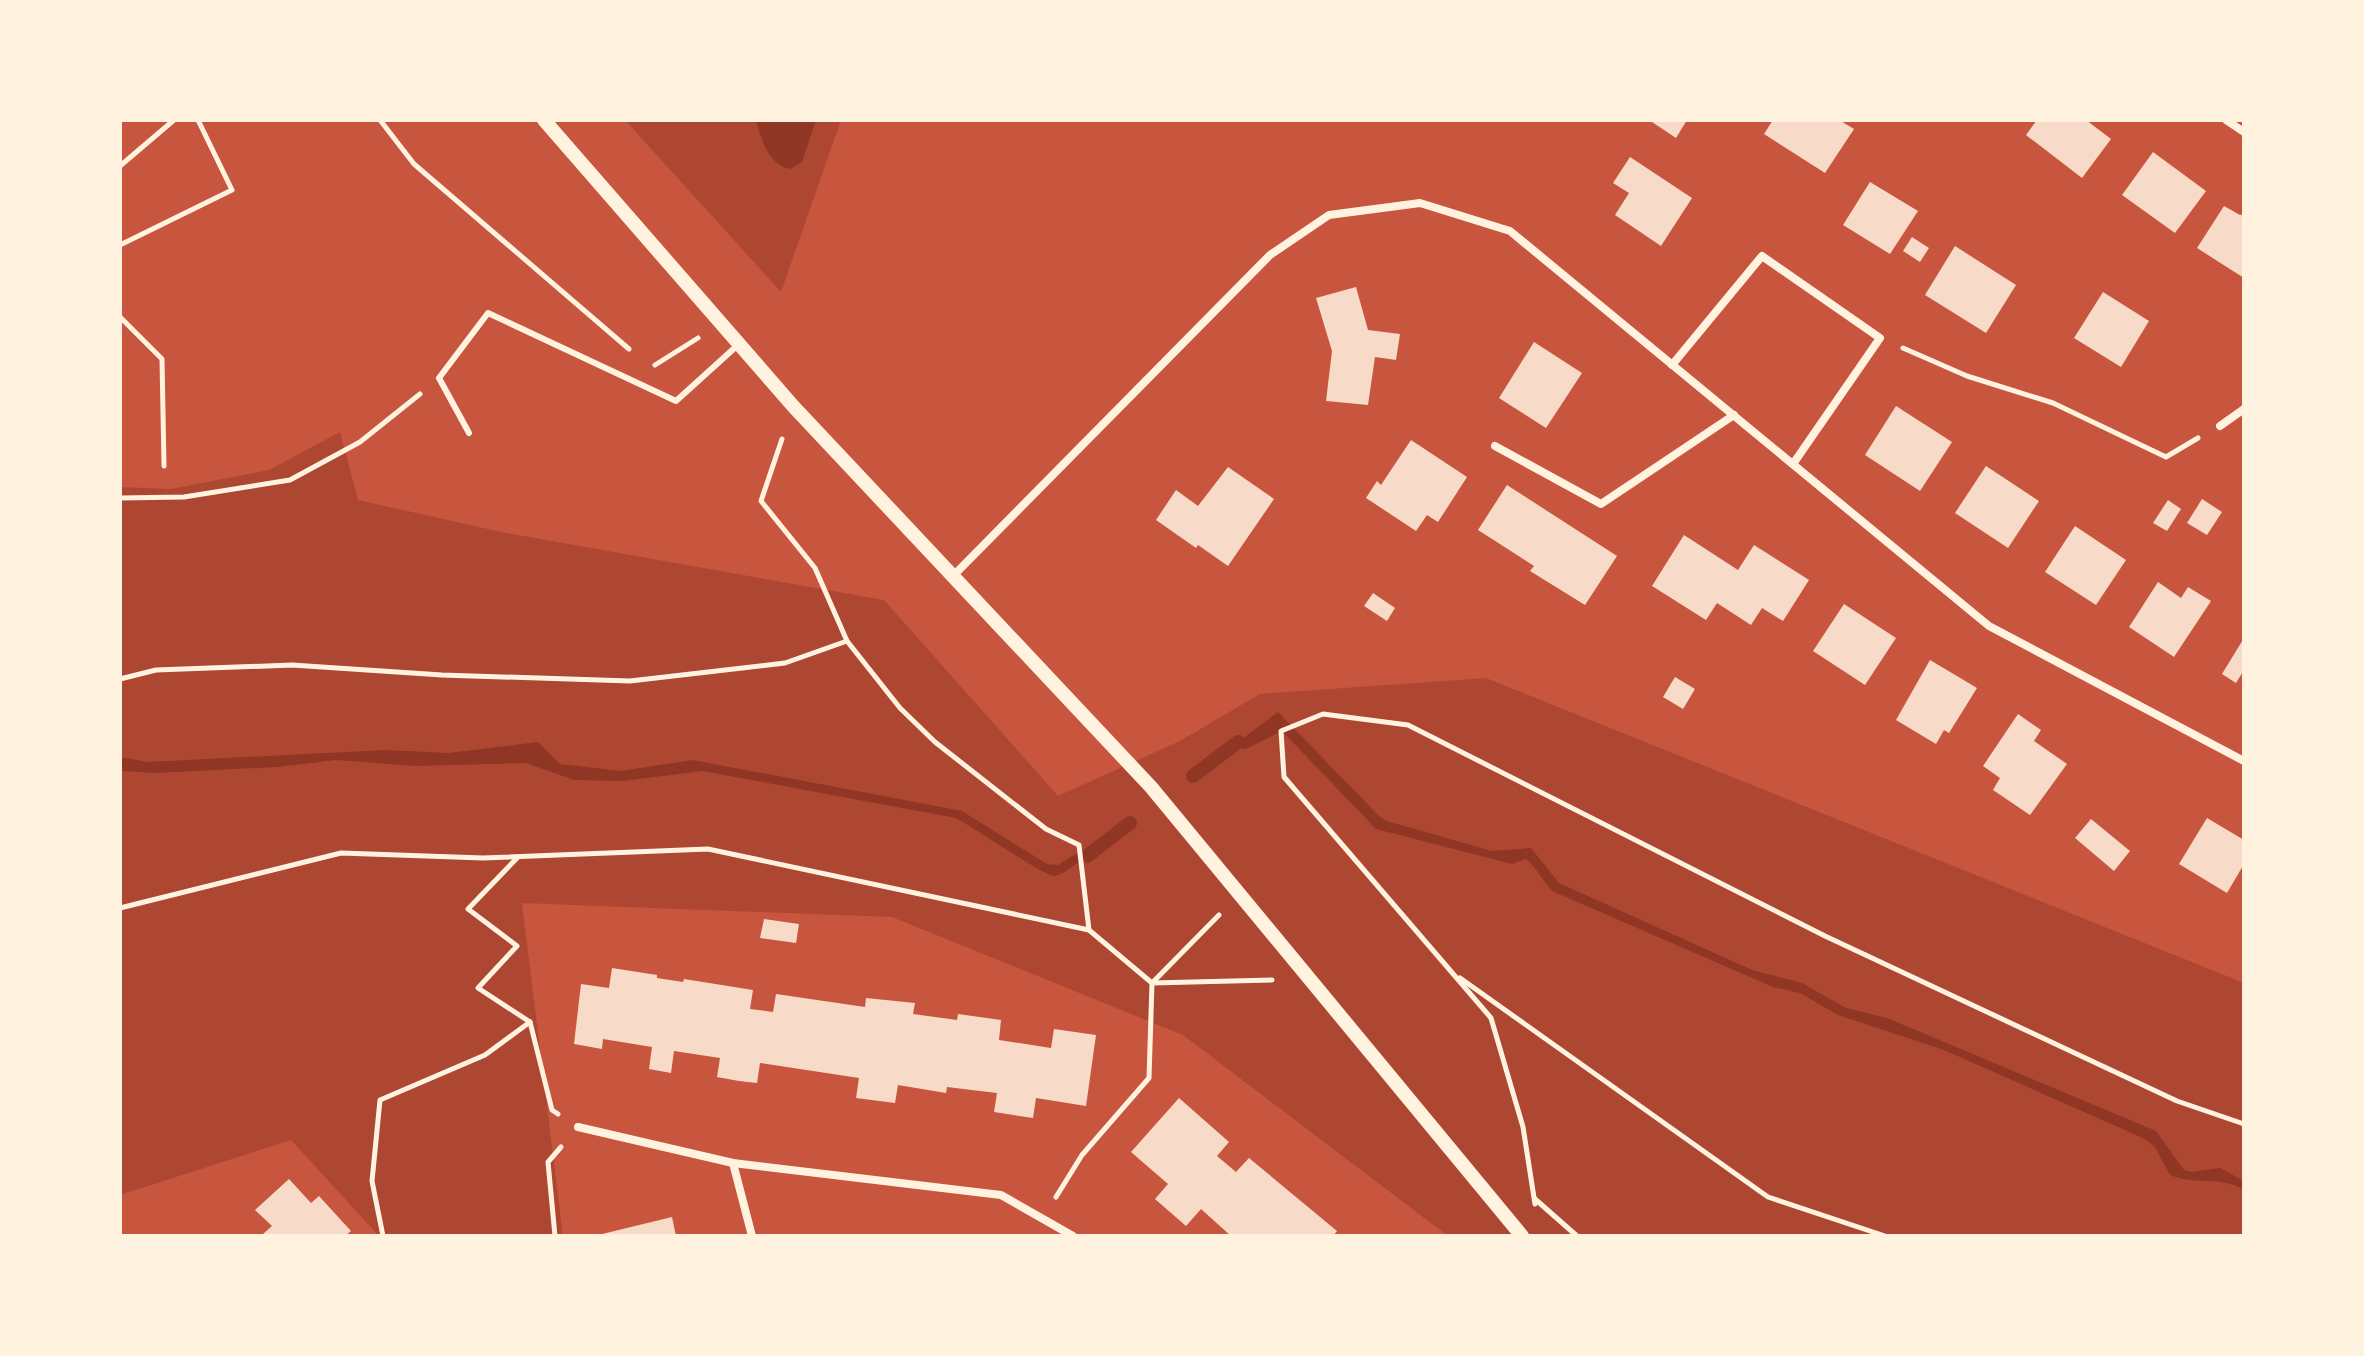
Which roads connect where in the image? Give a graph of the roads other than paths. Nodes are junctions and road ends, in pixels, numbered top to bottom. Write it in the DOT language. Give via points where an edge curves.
graph roads {
  1 [pos="544,120"];
  2 [pos="2226,120"];
  3 [pos="2244,132"];
  4 [pos="739,344"];
  5 [pos="1672,365"];
  6 [pos="2244,409"];
  7 [pos="1734,415"];
  8 [pos="2220,426"];
  9 [pos="469,433"];
  10 [pos="1495,446"];
  11 [pos="1793,464"];
  12 [pos="954,575"];
  13 [pos="2244,761"];
  14 [pos="578,1127"];
  15 [pos="733,1163"];
  16 [pos="752,1236"];
  17 [pos="1073,1236"];
  18 [pos="1522,1236"];
  1 -- 4 [label="street"];
  2 -- 3 [label="street"];
  4 -- 9 [label="lane" via="676,401 488,313 439,378"];
  4 -- 12 [label="street"];
  5 -- 7 [label="street"];
  5 -- 11 [label="street" via="1762,256 1880,338"];
  5 -- 12 [label="street" via="1510,231 1420,203 1329,215 1270,255"];
  6 -- 8 [label="street"];
  7 -- 10 [label="street" via="1601,504"];
  7 -- 11 [label="street"];
  11 -- 13 [label="street" via="1989,626"];
  12 -- 18 [label="street" via="1151,787"];
  14 -- 15 [label="street"];
  15 -- 16 [label="street"];
  15 -- 17 [label="street" via="1001,1195"];
}
